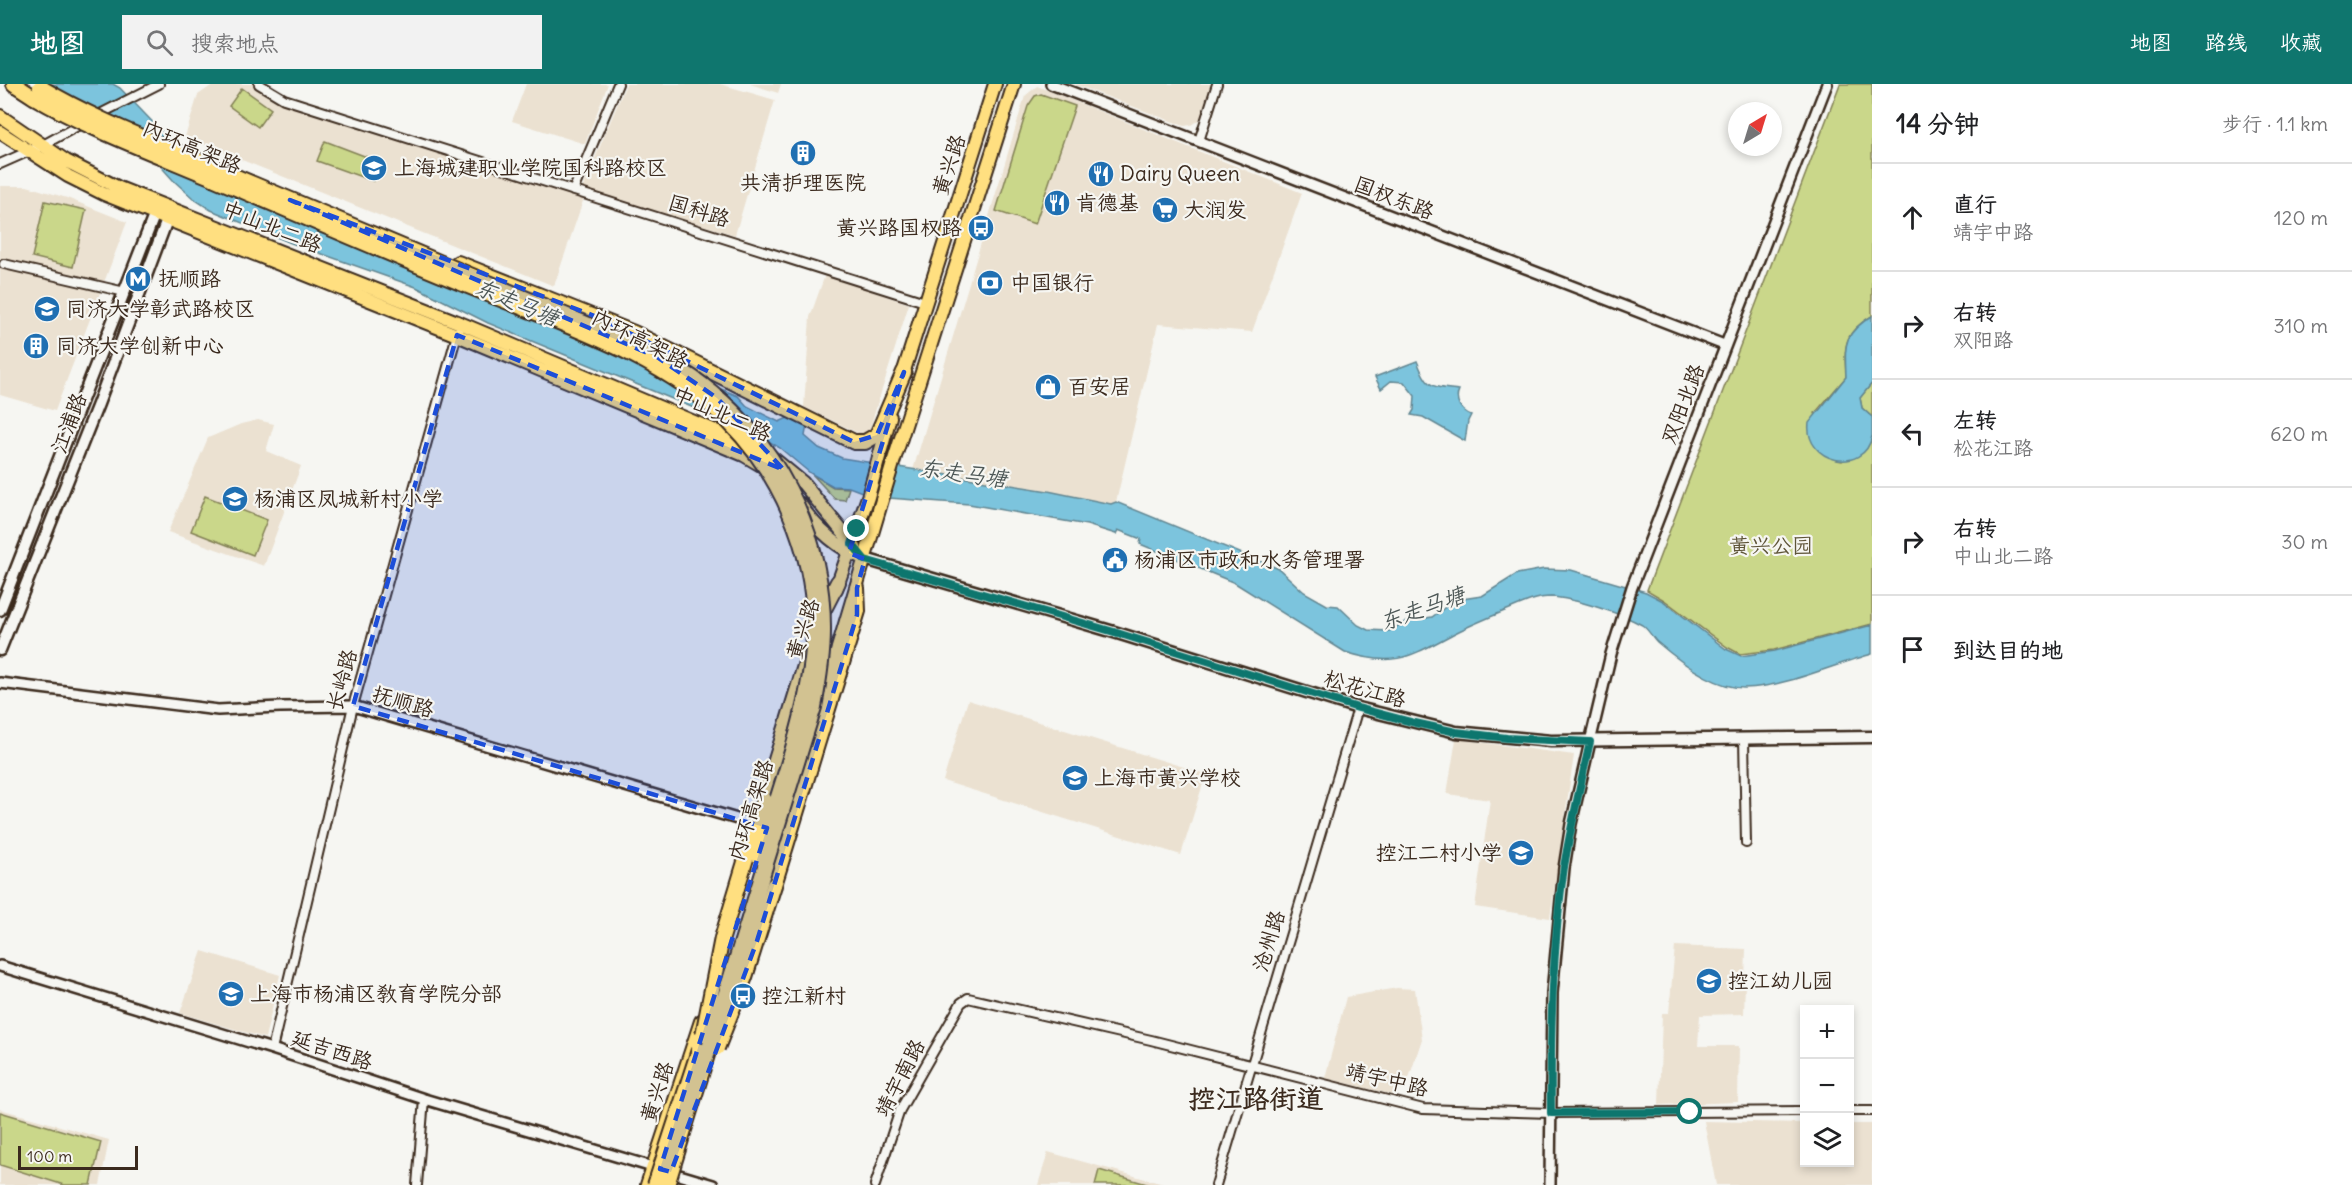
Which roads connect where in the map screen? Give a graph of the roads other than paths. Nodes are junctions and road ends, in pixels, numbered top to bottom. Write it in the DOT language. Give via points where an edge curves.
graph roads {
  1 [pos="14,84"];
  2 [pos="35,84"];
  3 [pos="159,84"];
  4 [pos="259,84"];
  5 [pos="618,84"];
  6 [pos="995,84"];
  7 [pos="1014,84"];
  8 [pos="1051,84"];
  9 [pos="1217,84"];
  10 [pos="1827,84"];
  11 [pos="0,116"];
  12 [pos="0,132"];
  13 [pos="1199,141"];
  14 [pos="43,145"];
  15 [pos="29,152"];
  16 [pos="0,164"];
  17 [pos="573,191"];
  18 [pos="290,200"];
  19 [pos="159,204"];
  20 [pos="171,208"];
  21 [pos="154,216"];
  22 [pos="167,221"];
  23 [pos="4,264"];
  24 [pos="125,292"];
  25 [pos="925,302"];
  26 [pos="459,329"];
  27 [pos="1724,345"];
  28 [pos="904,372"];
  29 [pos="851,548"];
  30 [pos="865,560"];
  31 [pos="838,582"];
  32 [pos="857,588"];
  33 [pos="0,610"];
  34 [pos="0,651"];
  35 [pos="0,683"];
  36 [pos="353,706"];
  37 [pos="1358,708"];
  38 [pos="1872,736"];
  39 [pos="1744,738"];
  40 [pos="1590,742"];
  41 [pos="762,826"];
  42 [pos="784,832"];
  43 [pos="1746,843"];
  44 [pos="0,966"];
  45 [pos="972,998"];
  46 [pos="704,1035"];
  47 [pos="272,1049"];
  48 [pos="1250,1066"];
  49 [pos="424,1099"];
  50 [pos="1800,1111"];
  51 [pos="1854,1111"];
  52 [pos="1872,1111"];
  53 [pos="1551,1113"];
  54 [pos="684,1128"];
  55 [pos="653,1167"];
  56 [pos="675,1179"];
  57 [pos="417,1185"];
  58 [pos="647,1185"];
  59 [pos="655,1185"];
  60 [pos="667,1185"];
  61 [pos="713,1185"];
  62 [pos="875,1185"];
  63 [pos="1216,1185"];
  64 [pos="1550,1185"];
  1 -- 46 [label="highway, 内环高架路, bridge" via="53,108 138,147 652,365 715,409 756,453 786,504 801,545 813,605 811,658 807,695"];
  2 -- 18 [label="highway, 内环高架路, bridge" via="58,99"];
  3 -- 14 [label="street"];
  4 -- 17 [label="street, 国科路" via="284,99"];
  5 -- 17 [label="street"];
  6 -- 25 [label="main road, 黄兴路"];
  7 -- 30 [label="main road, 黄兴路"];
  8 -- 13 [label="street, 国权东路"];
  9 -- 13 [label="street"];
  10 -- 27 [label="street, 双阳北路"];
  11 -- 14 [label="main road, 中山北二路"];
  12 -- 15 [label="main road, 中山北二路"];
  13 -- 27 [label="street, 国权东路"];
  14 -- 15 [label="street"];
  14 -- 19 [label="main road, 中山北二路" via="84,171"];
  15 -- 16 [label="street"];
  15 -- 21 [label="main road, 中山北二路" via="68,176"];
  17 -- 25 [label="street, 国科路"];
  18 -- 28 [label="highway, bridge" via="320,208 634,333 854,442 874,439 882,428"];
  18 -- 54 [label="highway, 内环高架路, bridge" via="629,343 693,378 742,420 784,479 797,506 813,548 822,603 822,657 814,707"];
  19 -- 20 [label="main road, 中山北二路"];
  19 -- 21 [label="main road, 江浦路"];
  20 -- 22 [label="main road, 江浦路"];
  20 -- 26 [label="main road, 中山北二路"];
  21 -- 22 [label="main road, 中山北二路"];
  21 -- 33 [label="main road, 江浦路"];
  22 -- 26 [label="main road, 中山北二路"];
  22 -- 34 [label="main road, 江浦路"];
  23 -- 24 [label="street"];
  25 -- 28 [label="main road, 黄兴路"];
  26 -- 29 [label="main road, 中山北二路" via="755,461 787,488 834,543"];
  26 -- 29 [label="main road, 中山北二路" via="764,452 803,483"];
  26 -- 36 [label="street, 长岭路"];
  27 -- 40 [label="street, 双阳北路" via="1632,587"];
  28 -- 29 [label="main road, 黄兴路"];
  29 -- 30 [label="main road, 中山北二路"];
  29 -- 31 [label="main road, 黄兴路"];
  30 -- 32 [label="main road, 黄兴路"];
  30 -- 37 [label="main road, 松花江路"];
  31 -- 41 [label="main road, 黄兴路"];
  31 -- 46 [label="highway, bridge" via="817,624 722,938"];
  32 -- 42 [label="main road, 黄兴路"];
  32 -- 54 [label="highway, bridge" via="858,611 774,885 737,998"];
  35 -- 36 [label="street, 抚顺路" via="218,710"];
  36 -- 41 [label="street, 抚顺路"];
  36 -- 47 [label="street, 长岭路"];
  37 -- 40 [label="main road, 松花江路" via="1456,732"];
  37 -- 48 [label="street, 沧州路"];
  38 -- 39 [label="main road, 松花江路"];
  39 -- 40 [label="main road, 松花江路"];
  39 -- 43 [label="street"];
  40 -- 53 [label="street, 双阳北路" via="1571,824 1558,921"];
  41 -- 42 [label="street, 抚顺路"];
  41 -- 55 [label="main road, 黄兴路"];
  42 -- 56 [label="main road, 黄兴路"];
  44 -- 47 [label="street, 延吉西路"];
  45 -- 48 [label="street, 靖宇中路"];
  45 -- 62 [label="street, 靖宇南路" via="962,1003 900,1110"];
  46 -- 59 [label="highway, 内环高架路, bridge"];
  47 -- 49 [label="street, 延吉西路"];
  48 -- 53 [label="street, 靖宇中路" via="1424,1108"];
  48 -- 63 [label="street, 沧州路"];
  49 -- 55 [label="street, 延吉西路"];
  49 -- 57 [label="street"];
  50 -- 53 [label="street, 靖宇中路"];
  51 -- 52 [label="street"];
  53 -- 64 [label="street, 双阳北路"];
  54 -- 60 [label="highway, 内环高架路, bridge"];
  55 -- 56 [label="street, 延吉西路"];
  55 -- 58 [label="main road, 黄兴路"];
  56 -- 61 [label="street, 延吉西路"];
}
